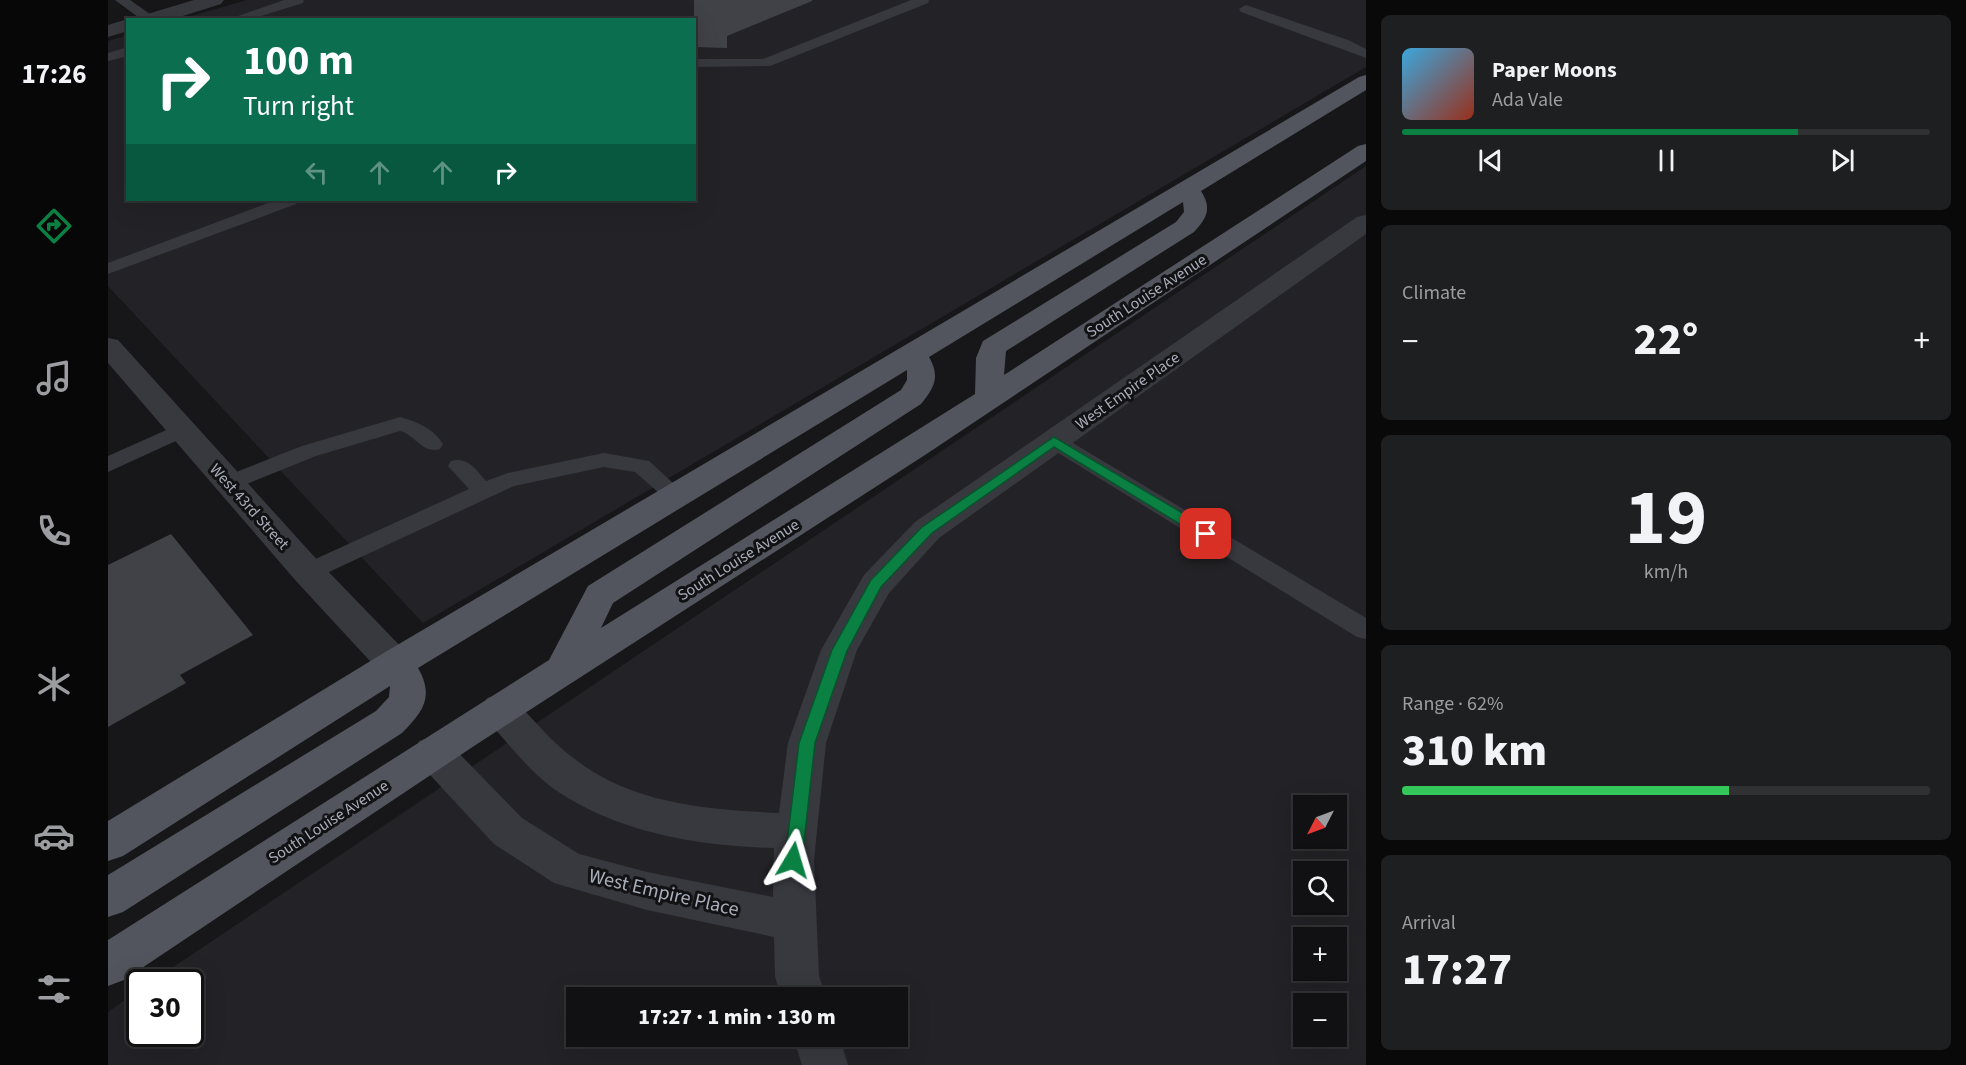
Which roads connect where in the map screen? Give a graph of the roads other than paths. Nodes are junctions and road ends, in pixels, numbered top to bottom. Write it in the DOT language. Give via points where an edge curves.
graph roads {
  1 [pos="121,0"];
  2 [pos="214,0"];
  3 [pos="298,0"];
  4 [pos="924,0"];
  5 [pos="1246,9"];
  6 [pos="148,18"];
  7 [pos="152,18"];
  8 [pos="240,18"];
  9 [pos="126,26"];
  10 [pos="108,31"];
  11 [pos="1343,43"];
  12 [pos="1366,46"];
  13 [pos="126,52"];
  14 [pos="1366,54"];
  15 [pos="108,57"];
  16 [pos="696,63"];
  17 [pos="1366,81"];
  18 [pos="1366,151"];
  19 [pos="1187,188"];
  20 [pos="287,201"];
  21 [pos="1366,222"];
  22 [pos="108,269"];
  23 [pos="108,346"];
  24 [pos="912,353"];
  25 [pos="990,398"];
  26 [pos="182,430"];
  27 [pos="1054,441"];
  28 [pos="433,444"];
  29 [pos="108,465"];
  30 [pos="459,466"];
  31 [pos="229,483"];
  32 [pos="483,491"];
  33 [pos="675,495"];
  34 [pos="308,572"];
  35 [pos="1366,630"];
  36 [pos="395,664"];
  37 [pos="563,669"];
  38 [pos="500,709"];
  39 [pos="433,752"];
  40 [pos="796,831"];
  41 [pos="108,843"];
  42 [pos="108,898"];
  43 [pos="795,921"];
  44 [pos="108,966"];
  45 [pos="800,987"];
  46 [pos="819,1047"];
  47 [pos="825,1065"];
  1 -- 6 [label="lane"];
  2 -- 7 [label="street"];
  3 -- 8 [label="lane"];
  4 -- 16 [label="lane" via="765,63"];
  5 -- 11 [label="lane"];
  9 -- 10 [label="street"];
  11 -- 12 [label="lane"];
  11 -- 14 [label="lane"];
  13 -- 15 [label="lane"];
  17 -- 19 [label="main road"];
  18 -- 25 [label="main road, South Louise Avenue"];
  19 -- 24 [label="main road"];
  19 -- 25 [label="main road" via="1198,202 1195,218 993,346"];
  20 -- 22 [label="lane"];
  21 -- 27 [label="street, West Empire Place"];
  23 -- 26 [label="street, West 43rd Street"];
  24 -- 33 [label="main road"];
  24 -- 37 [label="main road" via="923,371 921,387 911,397 600,595"];
  25 -- 37 [label="main road, South Louise Avenue"];
  26 -- 29 [label="lane"];
  26 -- 31 [label="street, West 43rd Street"];
  27 -- 35 [label="lane"];
  27 -- 40 [label="street, West Empire Place" via="927,530 876,584 840,650 807,743"];
  28 -- 31 [label="lane" via="414,428 400,424 309,451"];
  30 -- 32 [label="lane"];
  31 -- 34 [label="street, West 43rd Street"];
  32 -- 33 [label="lane" via="508,480 604,460 641,466"];
  32 -- 34 [label="lane"];
  33 -- 36 [label="main road"];
  34 -- 36 [label="street, West 43rd Street"];
  36 -- 41 [label="main road"];
  36 -- 42 [label="main road" via="406,677 411,692 406,707 389,722"];
  37 -- 38 [label="main road, South Louise Avenue"];
  38 -- 39 [label="main road, South Louise Avenue"];
  38 -- 40 [label="street" via="568,777 644,814 729,829"];
  39 -- 43 [label="street, West Empire Place" via="508,831 569,870 647,891"];
  39 -- 44 [label="main road, South Louise Avenue"];
  40 -- 43 [label="street, West Empire Place"];
  43 -- 45 [label="street, West Empire Place"];
  46 -- 47 [label="street"];
}
